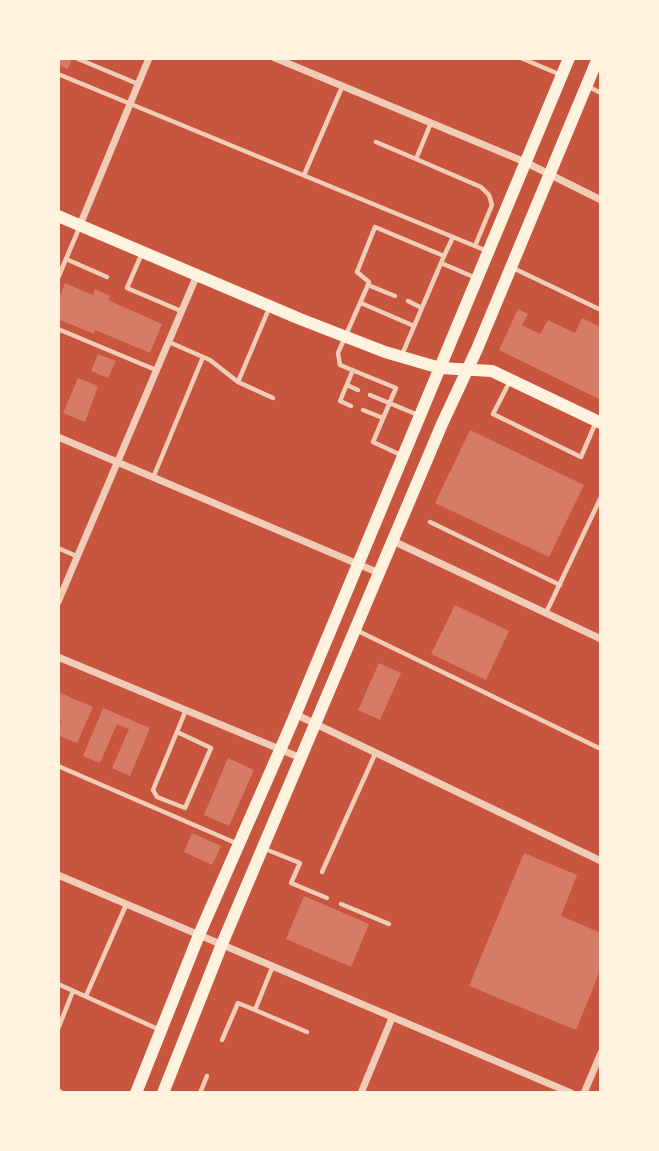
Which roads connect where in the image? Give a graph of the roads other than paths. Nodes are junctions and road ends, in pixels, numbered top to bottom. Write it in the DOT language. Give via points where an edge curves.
graph roads {
  1 [pos="76,58"];
  2 [pos="149,58"];
  3 [pos="275,58"];
  4 [pos="521,58"];
  5 [pos="569,58"];
  6 [pos="598,58"];
  7 [pos="58,74"];
  8 [pos="562,75"];
  9 [pos="138,84"];
  10 [pos="342,86"];
  11 [pos="587,86"];
  12 [pos="601,93"];
  13 [pos="129,103"];
  14 [pos="431,123"];
  15 [pos="376,142"];
  16 [pos="416,159"];
  17 [pos="525,162"];
  18 [pos="550,174"];
  19 [pos="304,175"];
  20 [pos="601,200"];
  21 [pos="58,216"];
  22 [pos="485,221"];
  23 [pos="80,225"];
  24 [pos="499,227"];
  25 [pos="453,237"];
  26 [pos="475,246"];
  27 [pos="143,252"];
  28 [pos="489,252"];
  29 [pos="444,256"];
  30 [pos="66,260"];
  31 [pos="441,263"];
  32 [pos="511,267"];
  33 [pos="197,275"];
  34 [pos="107,277"];
  35 [pos="58,278"];
  36 [pos="478,278"];
  37 [pos="368,285"];
  38 [pos="395,296"];
  39 [pos="408,302"];
  40 [pos="361,303"];
  41 [pos="270,306"];
  42 [pos="422,308"];
  43 [pos="601,310"];
  44 [pos="181,312"];
  45 [pos="414,326"];
  46 [pos="58,329"];
  47 [pos="346,337"];
  48 [pos="169,342"];
  49 [pos="203,356"];
  50 [pos="401,357"];
  51 [pos="440,368"];
  52 [pos="468,369"];
  53 [pos="157,370"];
  54 [pos="353,370"];
  55 [pos="510,380"];
  56 [pos="238,382"];
  57 [pos="346,385"];
  58 [pos="358,390"];
  59 [pos="370,395"];
  60 [pos="273,398"];
  61 [pos="390,403"];
  62 [pos="351,406"];
  63 [pos="363,410"];
  64 [pos="420,416"];
  65 [pos="383,418"];
  66 [pos="599,422"];
  67 [pos="58,438"];
  68 [pos="404,456"];
  69 [pos="117,463"];
  70 [pos="153,478"];
  71 [pos="601,497"];
  72 [pos="430,522"];
  73 [pos="393,541"];
  74 [pos="58,548"];
  75 [pos="77,557"];
  76 [pos="359,564"];
  77 [pos="379,573"];
  78 [pos="560,585"];
  79 [pos="58,602"];
  80 [pos="546,613"];
  81 [pos="355,630"];
  82 [pos="601,639"];
  83 [pos="58,657"];
  84 [pos="186,710"];
  85 [pos="295,714"];
  86 [pos="316,722"];
  87 [pos="177,732"];
  88 [pos="601,749"];
  89 [pos="279,750"];
  90 [pos="376,752"];
  91 [pos="301,758"];
  92 [pos="58,766"];
  93 [pos="239,844"];
  94 [pos="263,848"];
  95 [pos="601,861"];
  96 [pos="323,872"];
  97 [pos="58,875"];
  98 [pos="327,898"];
  99 [pos="127,904"];
  100 [pos="341,904"];
  101 [pos="389,924"];
  102 [pos="200,935"];
  103 [pos="222,944"];
  104 [pos="272,968"];
  105 [pos="58,984"];
  106 [pos="73,991"];
  107 [pos="86,996"];
  108 [pos="255,1010"];
  109 [pos="392,1018"];
  110 [pos="58,1029"];
  111 [pos="161,1030"];
  112 [pos="307,1032"];
  113 [pos="222,1040"];
  114 [pos="601,1052"];
  115 [pos="207,1076"];
  116 [pos="136,1093"];
  117 [pos="163,1093"];
  118 [pos="200,1093"];
  119 [pos="362,1093"];
  120 [pos="571,1093"];
  121 [pos="584,1093"];
  1 -- 9 [label="lane"];
  2 -- 9 [label="street"];
  3 -- 10 [label="street"];
  4 -- 8 [label="lane"];
  5 -- 8 [label="main road"];
  6 -- 11 [label="main road"];
  7 -- 13 [label="lane"];
  8 -- 17 [label="main road"];
  9 -- 13 [label="street"];
  10 -- 14 [label="street"];
  10 -- 19 [label="lane"];
  11 -- 12 [label="lane"];
  11 -- 18 [label="main road"];
  13 -- 19 [label="lane"];
  13 -- 23 [label="street"];
  14 -- 16 [label="lane"];
  14 -- 17 [label="street"];
  15 -- 16 [label="lane"];
  16 -- 22 [label="lane" via="481,187 492,205"];
  17 -- 18 [label="street"];
  17 -- 24 [label="main road"];
  18 -- 20 [label="street"];
  18 -- 32 [label="main road"];
  19 -- 25 [label="lane"];
  21 -- 23 [label="main road"];
  22 -- 24 [label="lane"];
  22 -- 26 [label="lane"];
  23 -- 27 [label="main road"];
  23 -- 30 [label="lane"];
  24 -- 28 [label="main road"];
  25 -- 26 [label="lane"];
  25 -- 29 [label="lane"];
  26 -- 28 [label="lane"];
  27 -- 33 [label="main road"];
  27 -- 44 [label="lane" via="127,288"];
  28 -- 36 [label="main road"];
  29 -- 31 [label="lane"];
  29 -- 37 [label="lane" via="375,227 357,272"];
  30 -- 34 [label="lane"];
  30 -- 35 [label="lane"];
  31 -- 36 [label="lane"];
  31 -- 42 [label="lane"];
  32 -- 43 [label="lane"];
  32 -- 52 [label="main road"];
  33 -- 41 [label="main road"];
  33 -- 44 [label="street"];
  36 -- 51 [label="main road"];
  37 -- 38 [label="lane"];
  37 -- 40 [label="lane"];
  39 -- 42 [label="lane"];
  40 -- 45 [label="lane"];
  40 -- 47 [label="lane"];
  41 -- 47 [label="main road"];
  41 -- 56 [label="lane"];
  42 -- 45 [label="lane"];
  44 -- 48 [label="street"];
  45 -- 50 [label="lane"];
  46 -- 53 [label="lane"];
  47 -- 50 [label="main road"];
  47 -- 54 [label="lane" via="338,353 340,365"];
  48 -- 49 [label="lane"];
  48 -- 53 [label="street"];
  49 -- 56 [label="lane"];
  49 -- 70 [label="lane"];
  50 -- 51 [label="main road"];
  51 -- 52 [label="main road"];
  51 -- 64 [label="main road"];
  52 -- 55 [label="main road" via="492,371"];
  52 -- 73 [label="main road"];
  53 -- 69 [label="street"];
  54 -- 57 [label="lane"];
  54 -- 61 [label="lane" via="396,388"];
  55 -- 66 [label="main road"];
  55 -- 66 [label="lane" via="494,414 581,457"];
  56 -- 60 [label="lane"];
  57 -- 58 [label="lane"];
  57 -- 62 [label="lane" via="340,401"];
  59 -- 61 [label="lane"];
  61 -- 64 [label="lane"];
  61 -- 65 [label="lane"];
  63 -- 65 [label="lane"];
  64 -- 68 [label="main road"];
  65 -- 68 [label="lane" via="373,442"];
  67 -- 69 [label="street"];
  68 -- 76 [label="main road"];
  69 -- 70 [label="street"];
  69 -- 75 [label="street"];
  70 -- 76 [label="street"];
  71 -- 78 [label="lane"];
  72 -- 78 [label="lane"];
  73 -- 77 [label="main road"];
  73 -- 80 [label="street"];
  74 -- 75 [label="lane"];
  75 -- 79 [label="street"];
  76 -- 77 [label="street"];
  76 -- 85 [label="main road"];
  77 -- 81 [label="main road"];
  78 -- 80 [label="lane"];
  80 -- 82 [label="street"];
  81 -- 86 [label="main road"];
  81 -- 88 [label="lane"];
  83 -- 84 [label="street"];
  84 -- 87 [label="lane"];
  84 -- 89 [label="street"];
  85 -- 86 [label="street"];
  85 -- 89 [label="main road"];
  86 -- 90 [label="street"];
  86 -- 91 [label="main road"];
  87 -- 87 [label="lane" via="153,790 157,797 185,808 211,748"];
  89 -- 91 [label="street"];
  89 -- 93 [label="main road"];
  90 -- 95 [label="street"];
  90 -- 96 [label="lane"];
  91 -- 94 [label="main road"];
  92 -- 93 [label="lane"];
  93 -- 102 [label="main road"];
  94 -- 98 [label="lane" via="300,863 291,883"];
  94 -- 103 [label="main road"];
  97 -- 99 [label="street"];
  99 -- 102 [label="street"];
  99 -- 107 [label="lane"];
  100 -- 101 [label="lane"];
  102 -- 103 [label="street"];
  102 -- 111 [label="main road"];
  103 -- 104 [label="street"];
  103 -- 117 [label="main road"];
  104 -- 108 [label="lane"];
  104 -- 109 [label="street"];
  105 -- 106 [label="lane"];
  106 -- 107 [label="lane"];
  106 -- 110 [label="lane"];
  107 -- 111 [label="lane"];
  108 -- 112 [label="lane"];
  108 -- 113 [label="lane" via="238,1003"];
  109 -- 119 [label="street"];
  109 -- 120 [label="street"];
  111 -- 116 [label="main road"];
  114 -- 121 [label="street"];
  115 -- 118 [label="lane"];
}
